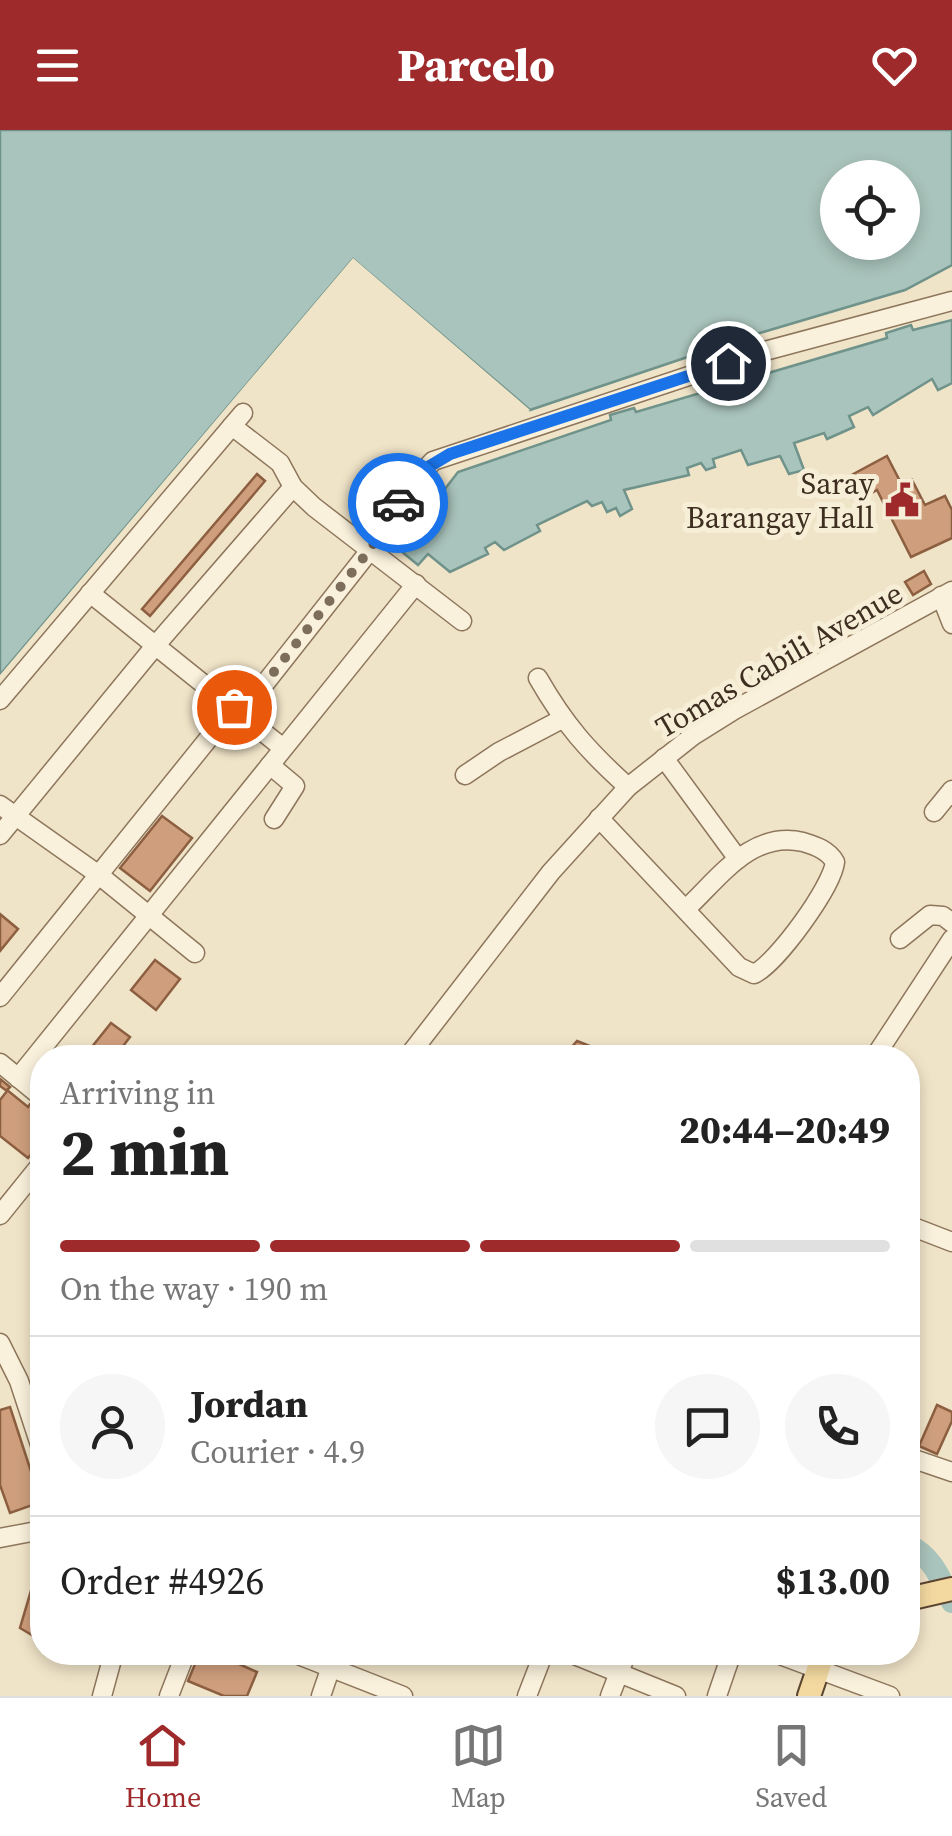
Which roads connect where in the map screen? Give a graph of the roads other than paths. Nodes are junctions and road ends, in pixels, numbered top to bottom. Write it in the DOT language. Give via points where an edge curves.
graph roads {
  1 [pos="952,301"];
  2 [pos="293,486"];
  3 [pos="371,548"];
  4 [pos="416,584"];
  5 [pos="90,593"];
  6 [pos="947,593"];
  7 [pos="462,621"];
  8 [pos="952,624"];
  9 [pos="156,646"];
  10 [pos="538,678"];
  11 [pos="0,700"];
  12 [pos="234,707"];
  13 [pos="562,719"];
  14 [pos="283,748"];
  15 [pos="664,758"];
  16 [pos="270,764"];
  17 [pos="465,774"];
  18 [pos="628,788"];
  19 [pos="952,790"];
  20 [pos="7,811"];
  21 [pos="934,812"];
  22 [pos="274,818"];
  23 [pos="599,818"];
  24 [pos="0,834"];
  25 [pos="738,860"];
  26 [pos="99,875"];
  27 [pos="687,908"];
  28 [pos="147,915"];
  29 [pos="952,923"];
  30 [pos="900,939"];
  31 [pos="952,939"];
  32 [pos="195,953"];
  33 [pos="0,996"];
  34 [pos="44,1045"];
  35 [pos="417,1045"];
  36 [pos="883,1045"];
  37 [pos="30,1063"];
  38 [pos="0,1064"];
  39 [pos="18,1078"];
  40 [pos="30,1088"];
  41 [pos="30,1178"];
  42 [pos="0,1215"];
  43 [pos="920,1230"];
  44 [pos="952,1242"];
  45 [pos="0,1343"];
  46 [pos="30,1414"];
  47 [pos="920,1462"];
  48 [pos="952,1472"];
  49 [pos="30,1532"];
  50 [pos="0,1538"];
  51 [pos="952,1581"];
  52 [pos="935,1595"];
  53 [pos="110,1665"];
  54 [pos="181,1665"];
  55 [pos="331,1665"];
  56 [pos="343,1665"];
  57 [pos="539,1665"];
  58 [pos="599,1665"];
  59 [pos="622,1665"];
  60 [pos="728,1665"];
  61 [pos="820,1665"];
  62 [pos="829,1665"];
  63 [pos="619,1673"];
  64 [pos="102,1696"];
  65 [pos="169,1696"];
  66 [pos="322,1696"];
  67 [pos="403,1696"];
  68 [pos="527,1696"];
  69 [pos="610,1696"];
  70 [pos="676,1696"];
  71 [pos="717,1696"];
  72 [pos="809,1696"];
  73 [pos="890,1696"];
  1 -- 3 [label="street" via="761,352 450,454 420,472"];
  2 -- 3 [label="street"];
  2 -- 5 [label="street" via="238,420"];
  2 -- 9 [label="street"];
  3 -- 4 [label="street"];
  3 -- 12 [label="street" via="259,691"];
  4 -- 7 [label="street"];
  4 -- 14 [label="street"];
  5 -- 9 [label="street"];
  5 -- 11 [label="street"];
  6 -- 8 [label="street"];
  6 -- 15 [label="street, Tomas Cabili Avenue" via="734,710"];
  9 -- 12 [label="street"];
  9 -- 20 [label="street"];
  10 -- 13 [label="street"];
  12 -- 14 [label="street"];
  12 -- 26 [label="street"];
  13 -- 17 [label="street"];
  13 -- 18 [label="street"];
  14 -- 16 [label="street"];
  15 -- 18 [label="street, Tomas Cabili Avenue"];
  15 -- 25 [label="street"];
  16 -- 22 [label="street" via="295,786"];
  16 -- 28 [label="street"];
  18 -- 23 [label="street, Tomas Cabili Avenue"];
  19 -- 21 [label="street"];
  20 -- 24 [label="street"];
  20 -- 26 [label="street"];
  23 -- 27 [label="street"];
  23 -- 35 [label="street, Tomas Cabili Avenue"];
  25 -- 27 [label="street"];
  25 -- 27 [label="street" via="769,840 786,838 813,845 835,862 789,940 754,974 739,967"];
  26 -- 28 [label="street"];
  26 -- 33 [label="street"];
  28 -- 32 [label="street"];
  28 -- 34 [label="street"];
  29 -- 30 [label="street" via="930,914"];
  31 -- 36 [label="street"];
  37 -- 39 [label="street"];
  38 -- 39 [label="street"];
  39 -- 40 [label="street"];
  41 -- 42 [label="street"];
  43 -- 44 [label="street"];
  45 -- 46 [label="street"];
  47 -- 48 [label="street"];
  49 -- 50 [label="street"];
  51 -- 52 [label="street" via="926,1585"];
  53 -- 64 [label="street"];
  54 -- 65 [label="street"];
  55 -- 66 [label="street"];
  56 -- 67 [label="street"];
  57 -- 68 [label="street"];
  58 -- 63 [label="street"];
  59 -- 63 [label="street"];
  60 -- 71 [label="street"];
  61 -- 72 [label="main road"];
  62 -- 73 [label="street"];
  63 -- 69 [label="street"];
  63 -- 70 [label="street"];
}
